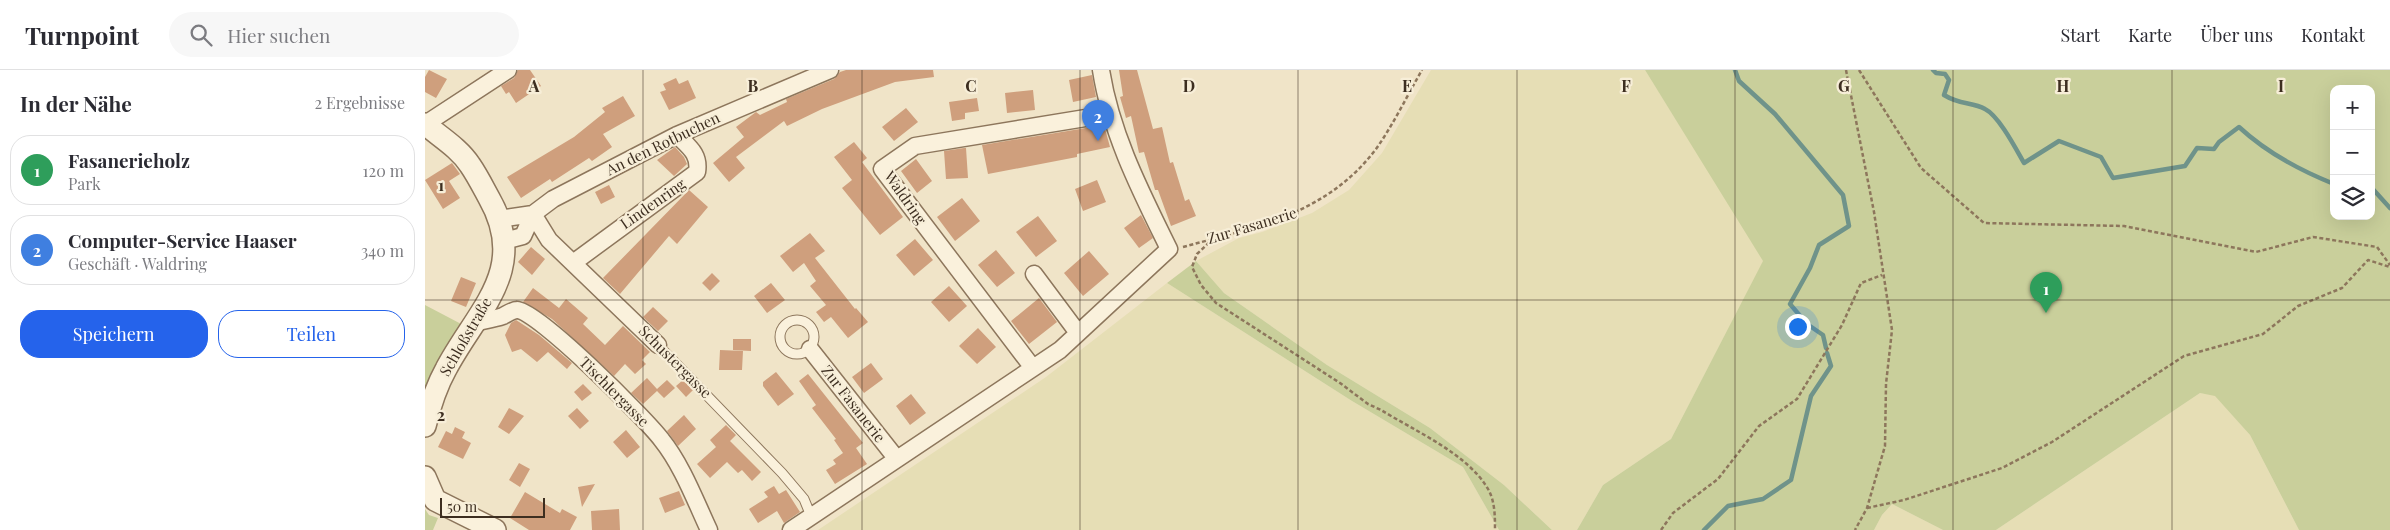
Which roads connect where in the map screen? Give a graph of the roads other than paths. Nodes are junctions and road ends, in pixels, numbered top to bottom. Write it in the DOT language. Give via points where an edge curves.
graph roads {
  1 [pos="508,70"];
  2 [pos="830,70"];
  3 [pos="1101,70"];
  4 [pos="1110,114"];
  5 [pos="426,125"];
  6 [pos="677,136"];
  7 [pos="533,214"];
  8 [pos="498,219"];
  9 [pos="504,241"];
  10 [pos="573,263"];
  11 [pos="1034,274"];
  12 [pos="477,322"];
  13 [pos="1078,333"];
  14 [pos="658,345"];
  15 [pos="810,349"];
  16 [pos="1033,368"];
  17 [pos="425,426"];
  18 [pos="896,458"];
  19 [pos="425,477"];
  20 [pos="811,516"];
  21 [pos="495,530"];
  22 [pos="709,530"];
  23 [pos="791,530"];
  1 -- 5 [label="street"];
  2 -- 6 [label="street, An den Rotbuchen"];
  3 -- 4 [label="street"];
  4 -- 13 [label="street, Zur Fasanerie" via="1136,183 1169,250"];
  4 -- 16 [label="street, Waldring" via="915,146 882,168"];
  5 -- 8 [label="street, Schloßstraße" via="469,164"];
  6 -- 7 [label="street, An den Rotbuchen" via="553,199"];
  6 -- 10 [label="street, Lindenring" via="696,154 699,162 697,172"];
  7 -- 8 [label="street, An den Rotbuchen"];
  7 -- 9 [label="street" via="523,236"];
  7 -- 10 [label="street, Schustergasse" via="549,240"];
  8 -- 9 [label="street, Schloßstraße"];
  9 -- 12 [label="street, Schloßstraße" via="503,261 495,286"];
  10 -- 14 [label="street, Schustergasse"];
  11 -- 13 [label="street"];
  12 -- 17 [label="street, Schloßstraße" via="446,369"];
  12 -- 22 [label="street, Tischlergasse" via="517,310 529,314 566,345 662,439"];
  13 -- 16 [label="street, Zur Fasanerie"];
  14 -- 20 [label="lane, Schustergasse" via="782,473 804,499"];
  15 -- 18 [label="street, Zur Fasanerie"];
  16 -- 18 [label="street, Zur Fasanerie"];
  18 -- 20 [label="street, Zur Fasanerie"];
  19 -- 21 [label="street" via="435,500"];
  20 -- 23 [label="street, Zur Fasanerie"];
}
